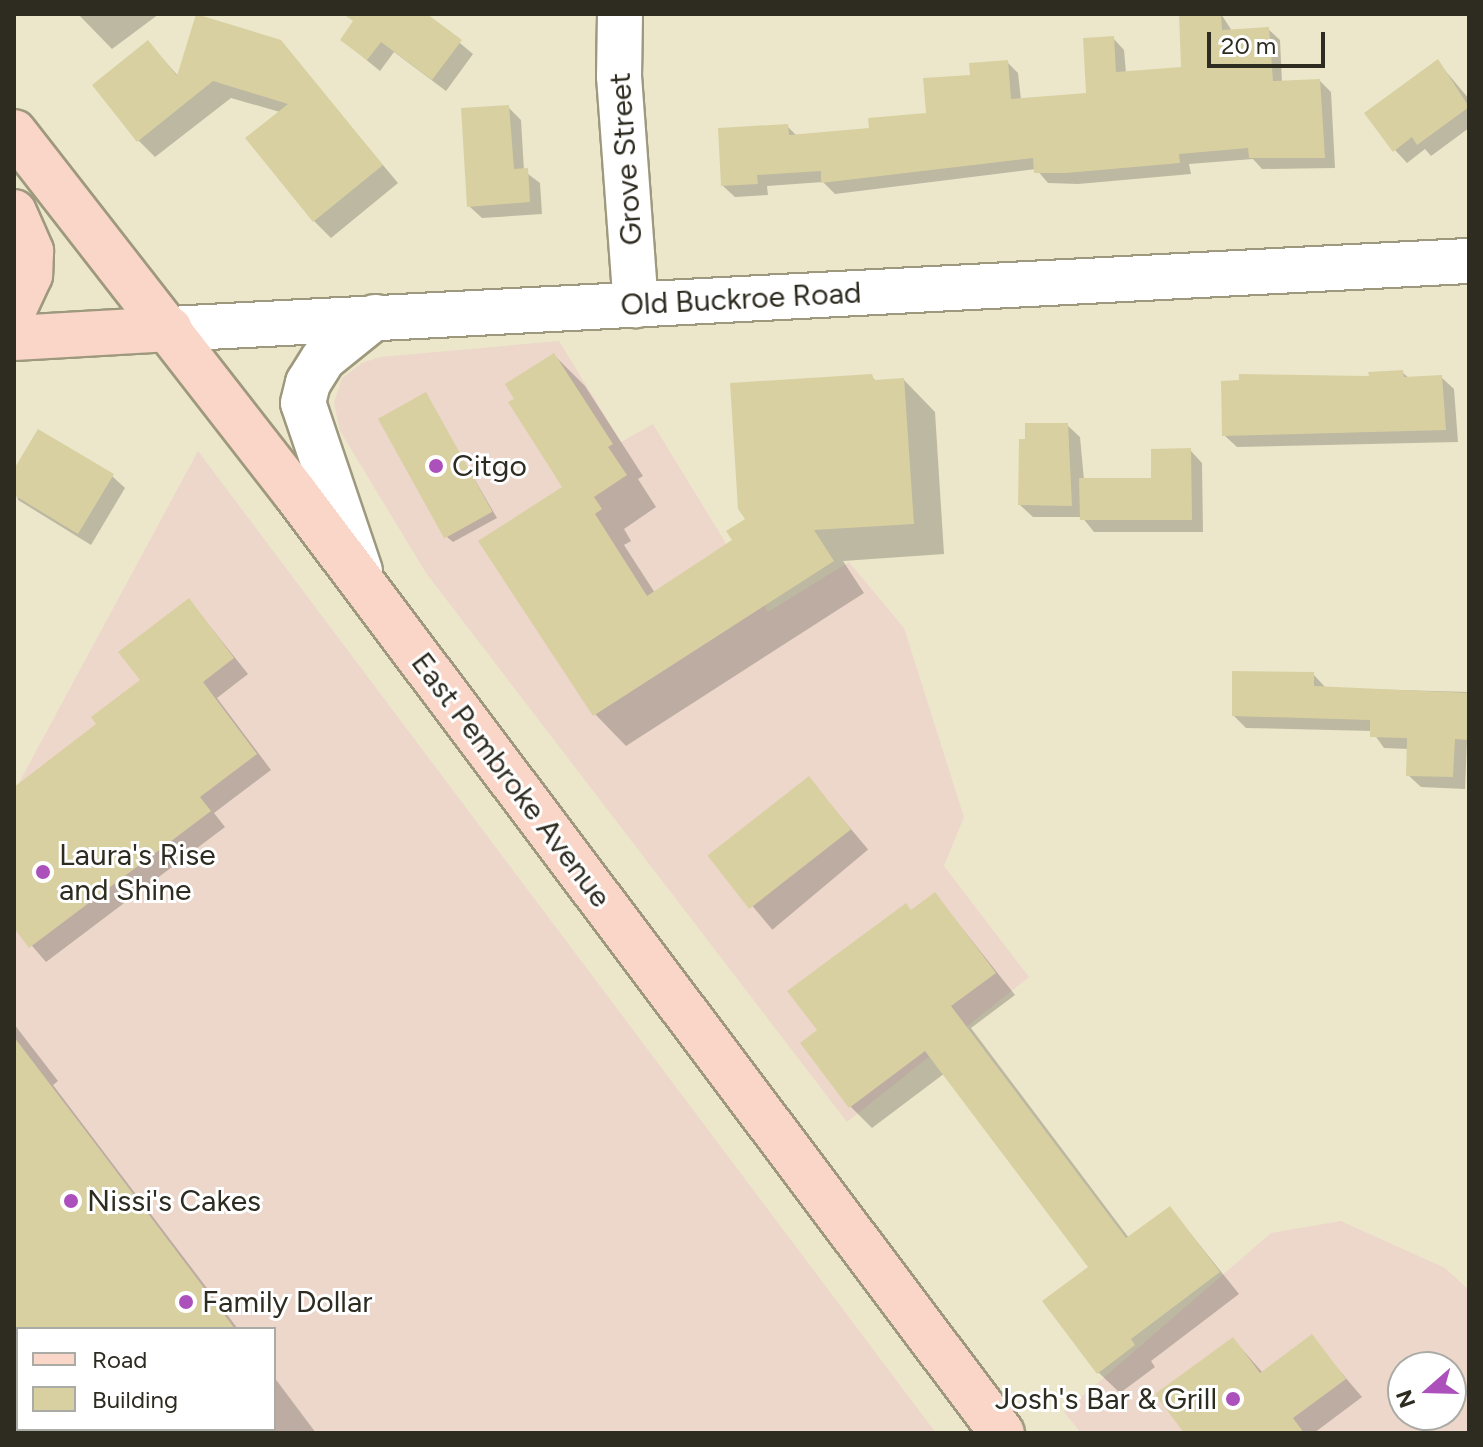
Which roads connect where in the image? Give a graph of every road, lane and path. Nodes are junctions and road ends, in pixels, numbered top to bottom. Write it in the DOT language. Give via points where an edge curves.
graph roads {
  1 [pos="620,14"];
  2 [pos="14,132"];
  3 [pos="14,212"];
  4 [pos="1469,261"];
  5 [pos="636,305"];
  6 [pos="14,309"];
  7 [pos="375,317"];
  8 [pos="170,329"];
  9 [pos="14,338"];
  10 [pos="366,587"];
  11 [pos="1002,1433"];
  1 -- 5 [label="street, Grove Street" via="619,76"];
  2 -- 8 [label="main road, East Pembroke Avenue"];
  3 -- 6 [label="main road" via="31,251 30,275"];
  4 -- 5 [label="street, Old Buckroe Road"];
  5 -- 7 [label="street, Old Buckroe Road"];
  7 -- 8 [label="street, Old Buckroe Road"];
  7 -- 10 [label="street" via="323,359 303,403"];
  8 -- 9 [label="main road, Old Buckroe Road"];
  8 -- 10 [label="main road, East Pembroke Avenue"];
  10 -- 11 [label="main road, East Pembroke Avenue"];
}
